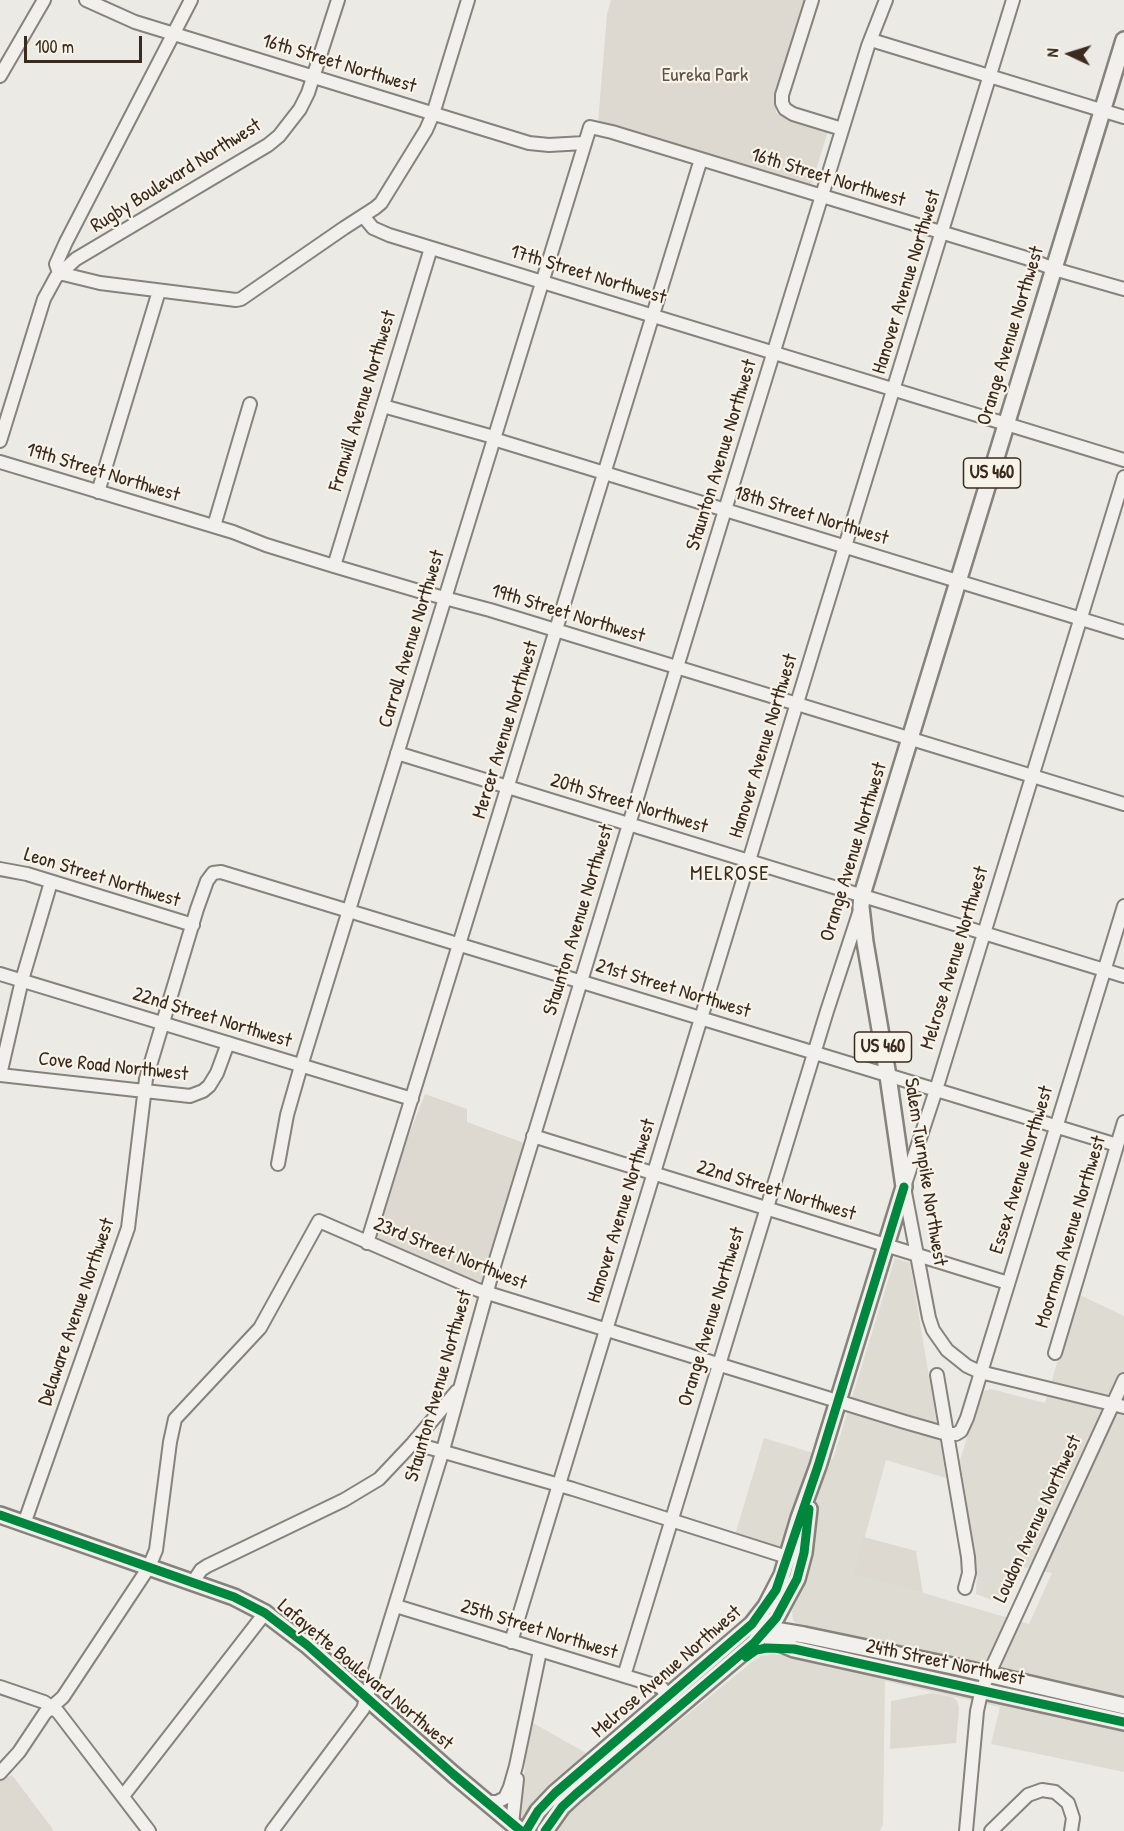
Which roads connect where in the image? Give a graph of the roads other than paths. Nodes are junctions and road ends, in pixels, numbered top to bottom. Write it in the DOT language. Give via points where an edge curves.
graph roads {
  1 [pos="44,0"];
  2 [pos="86,0"];
  3 [pos="191,0"];
  4 [pos="338,0"];
  5 [pos="468,0"];
  6 [pos="812,0"];
  7 [pos="886,0"];
  8 [pos="1013,0"];
  9 [pos="174,33"];
  10 [pos="871,40"];
  11 [pos="1124,40"];
  12 [pos="0,76"];
  13 [pos="314,76"];
  14 [pos="990,76"];
  15 [pos="1102,110"];
  16 [pos="434,114"];
  17 [pos="1124,117"];
  18 [pos="590,127"];
  19 [pos="842,129"];
  20 [pos="584,143"];
  21 [pos="701,159"];
  22 [pos="822,197"];
  23 [pos="363,216"];
  24 [pos="942,232"];
  25 [pos="431,248"];
  26 [pos="1054,269"];
  27 [pos="59,273"];
  28 [pos="542,281"];
  29 [pos="1124,289"];
  30 [pos="159,291"];
  31 [pos="653,315"];
  32 [pos="773,353"];
  33 [pos="894,389"];
  34 [pos="250,404"];
  35 [pos="383,406"];
  36 [pos="1006,425"];
  37 [pos="494,438"];
  38 [pos="0,441"];
  39 [pos="1124,460"];
  40 [pos="0,462"];
  41 [pos="605,473"];
  42 [pos="1124,477"];
  43 [pos="98,492"];
  44 [pos="725,510"];
  45 [pos="214,526"];
  46 [pos="846,546"];
  47 [pos="334,566"];
  48 [pos="959,581"];
  49 [pos="445,598"];
  50 [pos="1080,618"];
  51 [pos="557,631"];
  52 [pos="1124,632"];
  53 [pos="677,667"];
  54 [pos="797,704"];
  55 [pos="911,738"];
  56 [pos="397,753"];
  57 [pos="1032,776"];
  58 [pos="509,787"];
  59 [pos="1124,804"];
  60 [pos="629,824"];
  61 [pos="749,861"];
  62 [pos="0,869"];
  63 [pos="218,872"];
  64 [pos="51,882"];
  65 [pos="862,901"];
  66 [pos="1124,906"];
  67 [pos="349,911"];
  68 [pos="193,925"];
  69 [pos="984,932"];
  70 [pos="460,944"];
  71 [pos="1104,970"];
  72 [pos="0,974"];
  73 [pos="1124,976"];
  74 [pos="22,980"];
  75 [pos="581,982"];
  76 [pos="701,1018"];
  77 [pos="164,1024"];
  78 [pos="228,1043"];
  79 [pos="814,1053"];
  80 [pos="301,1066"];
  81 [pos="0,1075"];
  82 [pos="888,1076"];
  83 [pos="936,1090"];
  84 [pos="143,1091"];
  85 [pos="412,1099"];
  86 [pos="1124,1122"];
  87 [pos="1056,1127"];
  88 [pos="533,1137"];
  89 [pos="1117,1145"];
  90 [pos="278,1164"];
  91 [pos="654,1173"];
  92 [pos="904,1187"];
  93 [pos="767,1209"];
  94 [pos="368,1243"];
  95 [pos="886,1246"];
  96 [pos="917,1257"];
  97 [pos="1008,1283"];
  98 [pos="486,1292"];
  99 [pos="605,1330"];
  100 [pos="1055,1353"];
  101 [pos="719,1365"];
  102 [pos="980,1372"];
  103 [pos="938,1375"];
  104 [pos="1124,1380"];
  105 [pos="460,1388"];
  106 [pos="838,1401"];
  107 [pos="1119,1405"];
  108 [pos="947,1434"];
  109 [pos="413,1443"];
  110 [pos="443,1450"];
  111 [pos="559,1485"];
  112 [pos="812,1485"];
  113 [pos="0,1515"];
  114 [pos="672,1521"];
  115 [pos="24,1524"];
  116 [pos="788,1557"];
  117 [pos="149,1567"];
  118 [pos="193,1582"];
  119 [pos="965,1588"];
  120 [pos="788,1598"];
  121 [pos="396,1606"];
  122 [pos="265,1613"];
  123 [pos="767,1629"];
  124 [pos="804,1635"];
  125 [pos="736,1638"];
  126 [pos="511,1642"];
  127 [pos="794,1649"];
  128 [pos="540,1651"];
  129 [pos="624,1676"];
  130 [pos="985,1682"];
  131 [pos="0,1687"];
  132 [pos="693,1694"];
  133 [pos="366,1698"];
  134 [pos="670,1703"];
  135 [pos="1124,1706"];
  136 [pos="51,1707"];
  137 [pos="1124,1722"];
  138 [pos="516,1766"];
  139 [pos="0,1773"];
  140 [pos="123,1796"];
  141 [pos="486,1802"];
  142 [pos="520,1829"];
  143 [pos="149,1831"];
  144 [pos="272,1831"];
  145 [pos="545,1831"];
  146 [pos="966,1831"];
  147 [pos="991,1831"];
  148 [pos="1071,1831"];
  1 -- 12 [label="street"];
  2 -- 9 [label="street, 16th Street Northwest" via="124,18"];
  3 -- 9 [label="street"];
  4 -- 13 [label="street, Rugby Boulevard Northwest"];
  5 -- 16 [label="street"];
  6 -- 19 [label="street" via="782,103 793,114"];
  7 -- 10 [label="street, Staunton Avenue Northwest"];
  8 -- 14 [label="street, Hanover Avenue Northwest"];
  9 -- 13 [label="street, 16th Street Northwest"];
  9 -- 27 [label="street" via="66,242 56,264"];
  10 -- 14 [label="street"];
  10 -- 19 [label="street, Staunton Avenue Northwest"];
  11 -- 15 [label="main road, Orange Avenue Northwest / US 460"];
  13 -- 16 [label="street, 16th Street Northwest"];
  13 -- 27 [label="street, Rugby Boulevard Northwest" via="290,125 268,145 76,259"];
  14 -- 15 [label="street"];
  14 -- 24 [label="street, Hanover Avenue Northwest"];
  15 -- 17 [label="street"];
  15 -- 26 [label="main road, Orange Avenue Northwest / US 460"];
  16 -- 20 [label="street, 16th Street Northwest" via="529,143"];
  16 -- 23 [label="street" via="381,203"];
  18 -- 20 [label="street, Carroll Avenue Northwest"];
  18 -- 21 [label="street, 16th Street Northwest"];
  19 -- 22 [label="street, Staunton Avenue Northwest"];
  20 -- 28 [label="street, Carroll Avenue Northwest"];
  21 -- 22 [label="street, 16th Street Northwest"];
  21 -- 31 [label="street, Mercer Avenue Northwest"];
  22 -- 24 [label="street, 16th Street Northwest"];
  22 -- 32 [label="street, Staunton Avenue Northwest"];
  23 -- 25 [label="street, 17th Street Northwest" via="379,231"];
  23 -- 30 [label="street" via="241,299"];
  24 -- 26 [label="street, 16th Street Northwest"];
  24 -- 33 [label="street, Hanover Avenue Northwest"];
  25 -- 28 [label="street, 17th Street Northwest"];
  25 -- 35 [label="street, Franwill Avenue Northwest"];
  26 -- 29 [label="street, 16th Street Northwest"];
  26 -- 36 [label="main road, Orange Avenue Northwest / US 460"];
  27 -- 30 [label="street"];
  27 -- 38 [label="street" via="44,299"];
  28 -- 31 [label="street, 17th Street Northwest"];
  28 -- 37 [label="street, Carroll Avenue Northwest"];
  30 -- 43 [label="street"];
  31 -- 32 [label="street, 17th Street Northwest"];
  31 -- 41 [label="street, Mercer Avenue Northwest"];
  32 -- 33 [label="street, 17th Street Northwest"];
  32 -- 44 [label="street, Staunton Avenue Northwest"];
  33 -- 36 [label="street, 17th Street Northwest"];
  33 -- 46 [label="street, Hanover Avenue Northwest"];
  34 -- 45 [label="street"];
  35 -- 37 [label="street, 18th Street Northwest"];
  35 -- 47 [label="street, Franwill Avenue Northwest"];
  36 -- 39 [label="street, 17th Street Northwest"];
  36 -- 48 [label="main road, Orange Avenue Northwest / US 460"];
  37 -- 41 [label="street, 18th Street Northwest"];
  37 -- 49 [label="street, Carroll Avenue Northwest"];
  40 -- 43 [label="street, 19th Street Northwest"];
  41 -- 44 [label="street, 18th Street Northwest"];
  41 -- 51 [label="street, Mercer Avenue Northwest"];
  42 -- 50 [label="street, Melrose Avenue Northwest"];
  43 -- 45 [label="street, 19th Street Northwest"];
  44 -- 46 [label="street, 18th Street Northwest"];
  44 -- 53 [label="street, Staunton Avenue Northwest"];
  45 -- 47 [label="street, 19th Street Northwest"];
  46 -- 48 [label="street, 18th Street Northwest"];
  46 -- 54 [label="street, Hanover Avenue Northwest"];
  47 -- 49 [label="street, 19th Street Northwest"];
  48 -- 50 [label="street, 18th Street Northwest"];
  48 -- 55 [label="main road, Orange Avenue Northwest / US 460"];
  49 -- 51 [label="street, 19th Street Northwest"];
  49 -- 56 [label="street, Carroll Avenue Northwest"];
  50 -- 52 [label="street, 18th Street Northwest"];
  50 -- 57 [label="street, Melrose Avenue Northwest"];
  51 -- 53 [label="street, 19th Street Northwest"];
  51 -- 58 [label="street, Mercer Avenue Northwest"];
  53 -- 54 [label="street, 19th Street Northwest"];
  53 -- 60 [label="street, Staunton Avenue Northwest"];
  54 -- 55 [label="street, 19th Street Northwest"];
  54 -- 61 [label="street, Hanover Avenue Northwest"];
  55 -- 57 [label="street, 19th Street Northwest"];
  55 -- 65 [label="main road, Orange Avenue Northwest / US 460"];
  56 -- 58 [label="street, 20th Street Northwest"];
  56 -- 67 [label="street, Carroll Avenue Northwest"];
  57 -- 59 [label="street, 19th Street Northwest"];
  57 -- 69 [label="street, Melrose Avenue Northwest"];
  58 -- 60 [label="street, 20th Street Northwest"];
  58 -- 70 [label="street, Mercer Avenue Northwest"];
  60 -- 61 [label="street, 20th Street Northwest"];
  60 -- 75 [label="street, Staunton Avenue Northwest"];
  61 -- 65 [label="street, 20th Street Northwest"];
  61 -- 76 [label="street, Hanover Avenue Northwest"];
  62 -- 64 [label="street, Leon Street Northwest"];
  63 -- 67 [label="street, 21st Street Northwest"];
  63 -- 68 [label="street, Delaware Avenue Northwest" via="207,881"];
  64 -- 68 [label="street, Leon Street Northwest"];
  64 -- 74 [label="street"];
  65 -- 69 [label="street, 20th Street Northwest"];
  65 -- 79 [label="street, Orange Avenue Northwest"];
  65 -- 82 [label="main road, Salem Turnpike Northwest / US 460"];
  66 -- 71 [label="street, Essex Avenue Northwest"];
  67 -- 70 [label="street, 21st Street Northwest"];
  67 -- 80 [label="street, Carroll Avenue Northwest"];
  68 -- 77 [label="street, Delaware Avenue Northwest"];
  69 -- 71 [label="street, 20th Street Northwest"];
  69 -- 83 [label="street, Melrose Avenue Northwest"];
  70 -- 75 [label="street, 21st Street Northwest"];
  70 -- 85 [label="street, Mercer Avenue Northwest"];
  71 -- 73 [label="street, 20th Street Northwest"];
  71 -- 87 [label="street, Essex Avenue Northwest"];
  72 -- 74 [label="street, 22nd Street Northwest"];
  74 -- 77 [label="street, 22nd Street Northwest"];
  74 -- 81 [label="street"];
  75 -- 76 [label="street, 21st Street Northwest"];
  75 -- 88 [label="street, Staunton Avenue Northwest"];
  76 -- 79 [label="street, 21st Street Northwest"];
  76 -- 91 [label="street, Hanover Avenue Northwest"];
  77 -- 78 [label="street, 22nd Street Northwest"];
  77 -- 84 [label="street, Delaware Avenue Northwest"];
  78 -- 80 [label="street, 22nd Street Northwest"];
  78 -- 84 [label="street, Cove Road Northwest" via="217,1073 203,1091 190,1096"];
  79 -- 82 [label="street, 21st Street Northwest"];
  79 -- 93 [label="street, Orange Avenue Northwest"];
  80 -- 85 [label="street, 22nd Street Northwest"];
  80 -- 90 [label="street, Carroll Avenue Northwest"];
  81 -- 84 [label="street, Cove Road Northwest"];
  82 -- 83 [label="street, 21st Street Northwest"];
  82 -- 92 [label="main road, Salem Turnpike Northwest / US 460"];
  83 -- 87 [label="street, 21st Street Northwest"];
  83 -- 92 [label="street, Melrose Avenue Northwest"];
  84 -- 115 [label="street, Delaware Avenue Northwest" via="128,1228"];
  85 -- 94 [label="street, Mercer Avenue Northwest"];
  86 -- 89 [label="street, Moorman Avenue Northwest"];
  87 -- 89 [label="street, 21st Street Northwest"];
  87 -- 97 [label="street, Essex Avenue Northwest"];
  88 -- 91 [label="street, 22nd Street Northwest"];
  88 -- 98 [label="street, Staunton Avenue Northwest"];
  89 -- 100 [label="street, Moorman Avenue Northwest"];
  91 -- 93 [label="street, 22nd Street Northwest"];
  91 -- 99 [label="street, Hanover Avenue Northwest"];
  92 -- 95 [label="main road, Melrose Avenue Northwest / US 460"];
  92 -- 96 [label="street, Salem Turnpike Northwest"];
  93 -- 95 [label="street, 22nd Street Northwest"];
  93 -- 101 [label="street, Orange Avenue Northwest"];
  94 -- 98 [label="street, 23rd Street Northwest"];
  94 -- 117 [label="street, 23rd Street Northwest" via="319,1221 260,1328 175,1419 156,1550"];
  95 -- 96 [label="street, 22nd Street Northwest"];
  95 -- 106 [label="main road, Melrose Avenue Northwest / US 460"];
  96 -- 97 [label="street, 22nd Street Northwest"];
  96 -- 102 [label="street, Salem Turnpike Northwest" via="933,1330 956,1358"];
  97 -- 102 [label="street, Essex Avenue Northwest"];
  98 -- 99 [label="street, 23rd Street Northwest"];
  98 -- 105 [label="street, Staunton Avenue Northwest"];
  99 -- 101 [label="street, 23rd Street Northwest"];
  99 -- 111 [label="street, Hanover Avenue Northwest"];
  101 -- 106 [label="street, 23rd Street Northwest"];
  101 -- 114 [label="street, Orange Avenue Northwest"];
  102 -- 107 [label="street"];
  102 -- 108 [label="street, Essex Avenue Northwest" via="964,1427 956,1434"];
  103 -- 108 [label="street"];
  104 -- 107 [label="street, Loudon Avenue Northwest"];
  105 -- 109 [label="street"];
  105 -- 110 [label="street, Staunton Avenue Northwest"];
  106 -- 108 [label="street, 23rd Street Northwest"];
  106 -- 112 [label="main road, Melrose Avenue Northwest / US 460"];
  107 -- 130 [label="street, Loudon Avenue Northwest"];
  108 -- 119 [label="street" via="968,1557"];
  109 -- 110 [label="street"];
  109 -- 118 [label="street" via="366,1488 207,1566"];
  110 -- 111 [label="street"];
  110 -- 121 [label="street, Staunton Avenue Northwest"];
  111 -- 114 [label="street"];
  111 -- 126 [label="street, Hanover Avenue Northwest"];
  112 -- 116 [label="main road, Melrose Avenue Northwest / US 460"];
  112 -- 120 [label="main road, Melrose Avenue Northwest / US 460" via="804,1553"];
  113 -- 115 [label="main road, Lafayette Boulevard Northwest"];
  114 -- 116 [label="street"];
  114 -- 129 [label="street, Orange Avenue Northwest"];
  115 -- 117 [label="main road, Lafayette Boulevard Northwest"];
  116 -- 123 [label="main road" via="790,1573 769,1614"];
  116 -- 125 [label="main road, Melrose Avenue Northwest / US 460" via="766,1606"];
  117 -- 118 [label="main road, Lafayette Boulevard Northwest"];
  117 -- 136 [label="street" via="63,1697"];
  118 -- 122 [label="main road, Lafayette Boulevard Northwest"];
  120 -- 123 [label="main road, Melrose Avenue Northwest / US 460"];
  120 -- 124 [label="main road" via="788,1625"];
  121 -- 126 [label="street, 25th Street Northwest"];
  121 -- 133 [label="street, Staunton Avenue Northwest"];
  122 -- 133 [label="main road, Lafayette Boulevard Northwest"];
  122 -- 140 [label="street"];
  123 -- 124 [label="main road, 24th Street Northwest"];
  123 -- 125 [label="main road" via="749,1631"];
  123 -- 127 [label="main road, 24th Street Northwest" via="772,1640"];
  123 -- 132 [label="main road, Melrose Avenue Northwest / US 460"];
  124 -- 130 [label="main road, 24th Street Northwest"];
  125 -- 134 [label="main road, Melrose Avenue Northwest / US 460"];
  126 -- 128 [label="street, 25th Street Northwest"];
  127 -- 130 [label="main road, 24th Street Northwest"];
  127 -- 132 [label="main road" via="756,1650 707,1691"];
  128 -- 129 [label="street, 25th Street Northwest"];
  128 -- 138 [label="street"];
  129 -- 134 [label="street, 25th Street Northwest" via="663,1688"];
  130 -- 135 [label="main road, 24th Street Northwest"];
  130 -- 137 [label="main road, 24th Street Northwest"];
  130 -- 146 [label="street" via="976,1720"];
  131 -- 136 [label="street"];
  132 -- 134 [label="main road, Melrose Avenue Northwest / US 460"];
  133 -- 141 [label="main road, Lafayette Boulevard Northwest"];
  133 -- 144 [label="street, Staunton Avenue Northwest" via="352,1725"];
  134 -- 142 [label="main road, Melrose Avenue Northwest / US 460" via="555,1793"];
  134 -- 145 [label="main road, Melrose Avenue Northwest / US 460" via="562,1807"];
  136 -- 139 [label="street"];
  136 -- 140 [label="street"];
  138 -- 141 [label="street" via="505,1798"];
  138 -- 142 [label="street"];
  140 -- 143 [label="street"];
  141 -- 142 [label="main road, Lafayette Boulevard Northwest"];
  147 -- 148 [label="street" via="1023,1799 1042,1790 1055,1792 1068,1803 1073,1818"];
}
